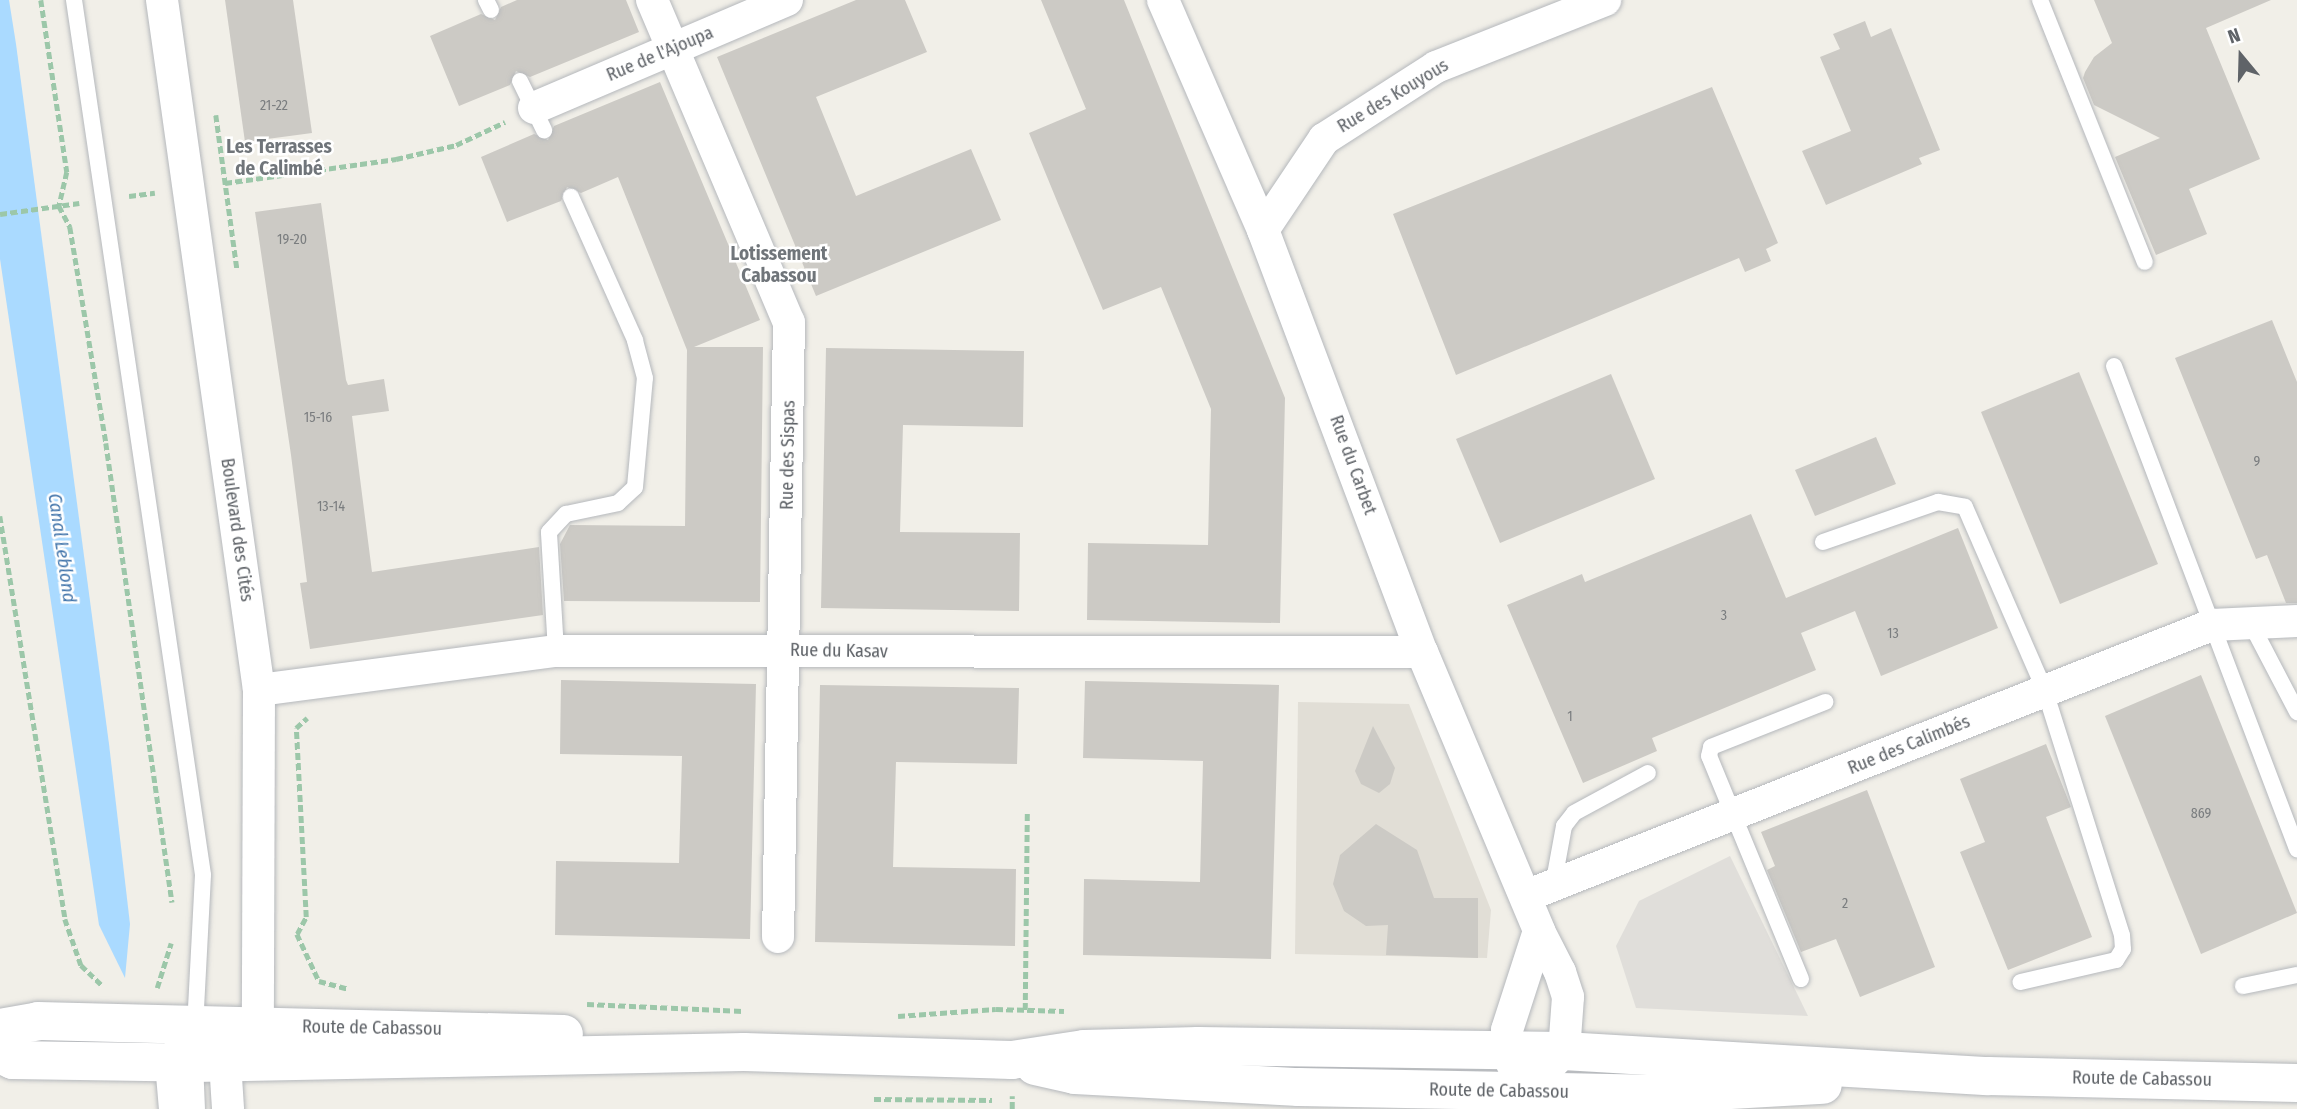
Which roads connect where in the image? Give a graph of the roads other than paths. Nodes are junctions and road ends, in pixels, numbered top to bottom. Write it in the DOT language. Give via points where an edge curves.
graph roads {
  1 [pos="74,0"];
  2 [pos="162,0"];
  3 [pos="652,0"];
  4 [pos="788,0"];
  5 [pos="1163,0"];
  6 [pos="1605,0"];
  7 [pos="2040,0"];
  8 [pos="672,48"];
  9 [pos="533,106"];
  10 [pos="570,197"];
  11 [pos="1263,230"];
  12 [pos="2145,262"];
  13 [pos="2114,366"];
  14 [pos="1823,542"];
  15 [pos="2297,621"];
  16 [pos="2250,622"];
  17 [pos="2212,625"];
  18 [pos="556,651"];
  19 [pos="786,651"];
  20 [pos="1422,652"];
  21 [pos="259,690"];
  22 [pos="2045,691"];
  23 [pos="1825,702"];
  24 [pos="2297,712"];
  25 [pos="1648,773"];
  26 [pos="1735,815"];
  27 [pos="2297,849"];
  28 [pos="1539,891"];
  29 [pos="1539,932"];
  30 [pos="778,937"];
  31 [pos="2297,975"];
  32 [pos="1801,979"];
  33 [pos="2021,982"];
  34 [pos="2243,986"];
  35 [pos="195,1024"];
  36 [pos="259,1026"];
  37 [pos="0,1028"];
  38 [pos="1506,1051"];
  39 [pos="1564,1051"];
  40 [pos="744,1052"];
  41 [pos="0,1054"];
  42 [pos="1012,1060"];
  43 [pos="212,1063"];
  44 [pos="1988,1076"];
  45 [pos="2297,1083"];
  46 [pos="1528,1100"];
  47 [pos="175,1109"];
  48 [pos="197,1109"];
  49 [pos="228,1109"];
  1 -- 35 [label="lane" via="203,874"];
  2 -- 21 [label="street, Boulevard des Cités"];
  3 -- 8 [label="street, Rue des Sispas"];
  4 -- 8 [label="street, Rue de l'Ajoupa"];
  5 -- 11 [label="street, Rue du Carbet"];
  6 -- 11 [label="street, Rue des Kouyous" via="1436,67 1324,139"];
  7 -- 12 [label="lane"];
  8 -- 9 [label="street, Rue de l'Ajoupa"];
  8 -- 19 [label="street, Rue des Sispas" via="789,322"];
  10 -- 18 [label="lane" via="635,340 645,378 635,487 618,503 566,514 550,533"];
  11 -- 20 [label="street, Rue du Carbet"];
  13 -- 17 [label="lane"];
  14 -- 22 [label="lane" via="1938,502 1965,507"];
  15 -- 16 [label="street, Rue des Calimbés"];
  16 -- 17 [label="street, Rue des Calimbés"];
  16 -- 24 [label="lane"];
  17 -- 22 [label="street, Rue des Calimbés"];
  17 -- 27 [label="lane"];
  18 -- 19 [label="street, Rue du Kasav"];
  18 -- 21 [label="street, Rue du Kasav"];
  19 -- 20 [label="street, Rue du Kasav"];
  19 -- 30 [label="street, Rue des Sispas"];
  20 -- 28 [label="street, Rue du Carbet"];
  21 -- 36 [label="street, Boulevard des Cités"];
  22 -- 26 [label="street, Rue des Calimbés"];
  22 -- 33 [label="lane" via="2123,949 2116,960"];
  23 -- 26 [label="lane" via="1711,747 1712,766"];
  25 -- 28 [label="lane" via="1574,813 1564,826"];
  26 -- 28 [label="street, Rue des Calimbés"];
  26 -- 32 [label="lane"];
  28 -- 29 [label="street, Rue du Carbet"];
  29 -- 38 [label="street" via="1507,1030"];
  29 -- 39 [label="street, Rue du Carbet" via="1568,997"];
  31 -- 34 [label="lane"];
  35 -- 36 [label="main road, Route de Cabassou"];
  35 -- 37 [label="main road, Route de Cabassou" via="38,1021"];
  35 -- 43 [label="street"];
  35 -- 43 [label="street"];
  36 -- 40 [label="main road, Route de Cabassou" via="584,1034"];
  36 -- 43 [label="street, Boulevard des Cités"];
  38 -- 39 [label="main road, Route de Cabassou"];
  38 -- 42 [label="main road, Route de Cabassou" via="1198,1046 1084,1049"];
  38 -- 46 [label="street"];
  39 -- 44 [label="main road, Route de Cabassou"];
  39 -- 46 [label="street"];
  40 -- 42 [label="main road, Route de Cabassou"];
  40 -- 43 [label="main road, Route de Cabassou"];
  41 -- 43 [label="main road, Route de Cabassou" via="13,1060"];
  42 -- 46 [label="main road, Route de Cabassou" via="1075,1076"];
  43 -- 47 [label="street"];
  43 -- 48 [label="lane"];
  43 -- 49 [label="street"];
  44 -- 45 [label="main road, Route de Cabassou"];
  44 -- 46 [label="main road, Route de Cabassou"];
}
